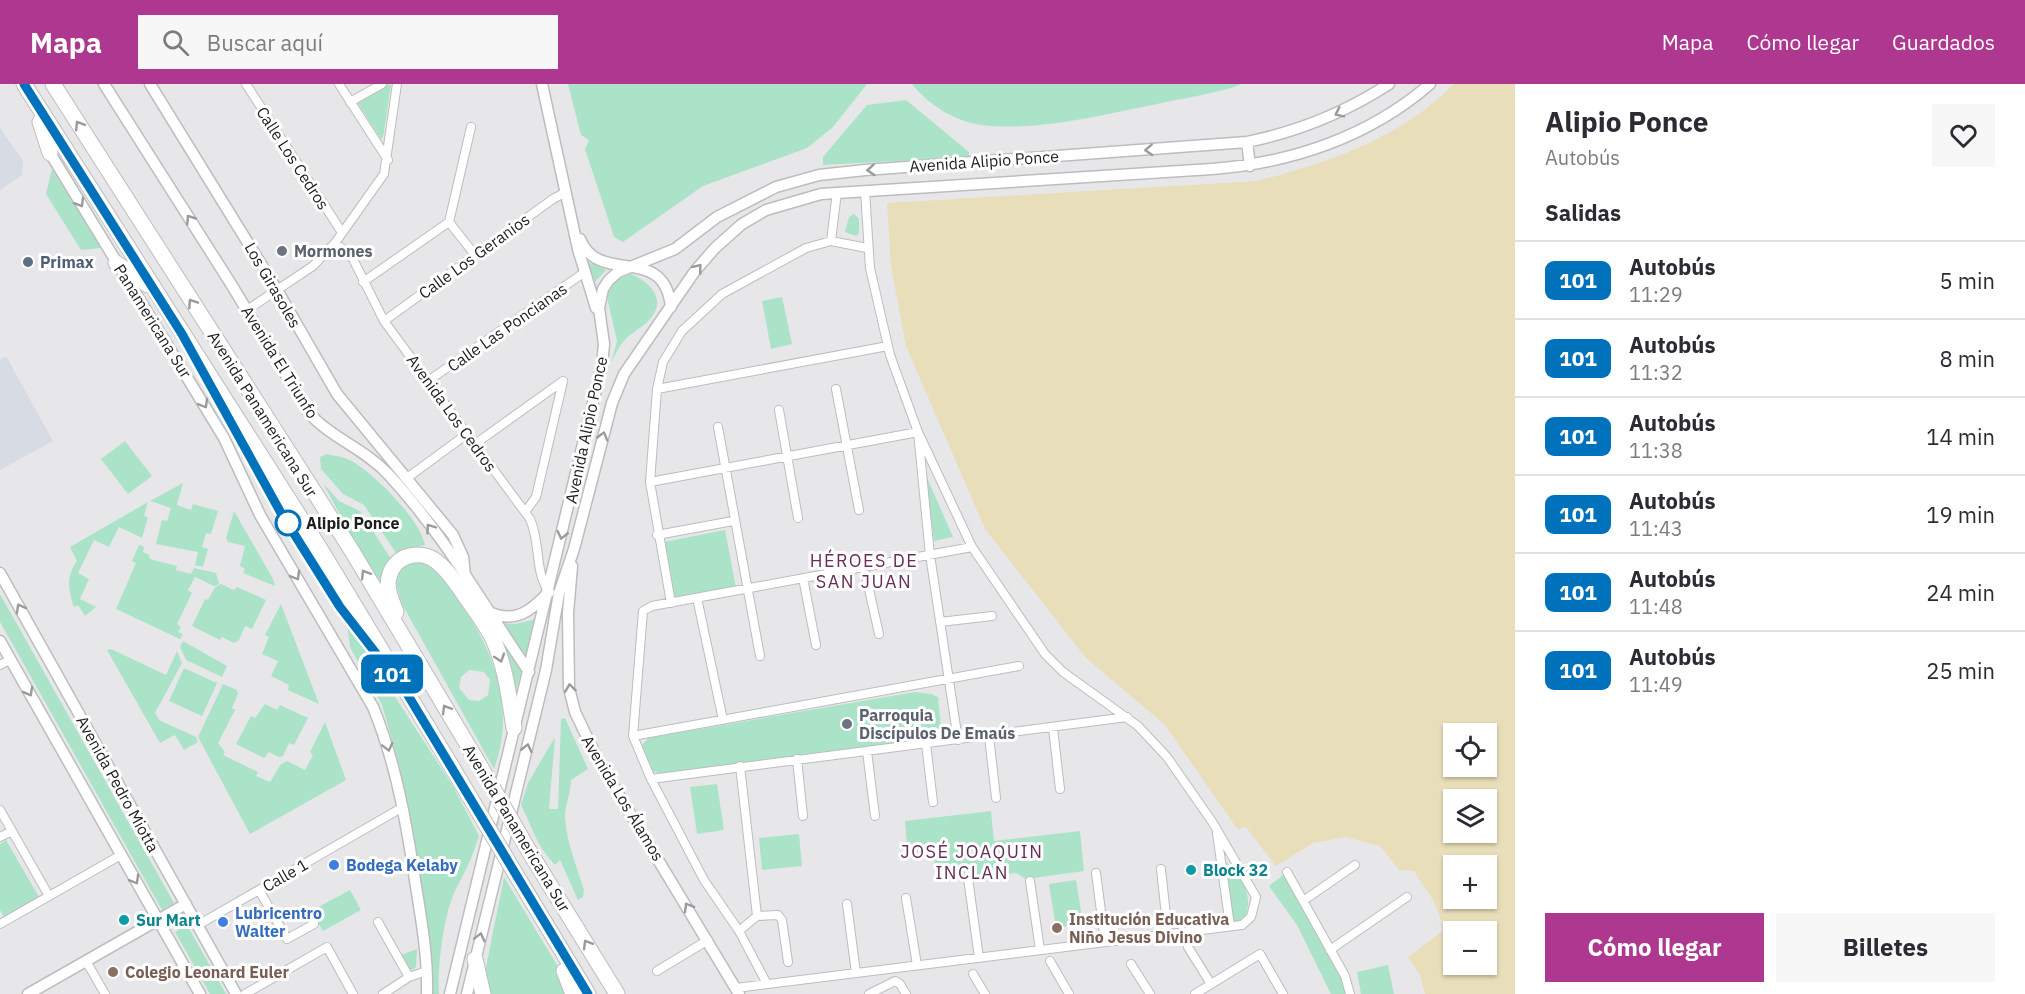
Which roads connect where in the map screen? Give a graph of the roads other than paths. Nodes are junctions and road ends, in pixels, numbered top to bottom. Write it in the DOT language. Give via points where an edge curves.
graph roads {
  1 [pos="23,84"];
  2 [pos="53,84"];
  3 [pos="104,84"];
  4 [pos="150,84"];
  5 [pos="246,84"];
  6 [pos="339,84"];
  7 [pos="382,84"];
  8 [pos="397,84"];
  9 [pos="542,84"];
  10 [pos="1389,84"];
  11 [pos="1430,84"];
  12 [pos="350,102"];
  13 [pos="471,127"];
  14 [pos="1247,142"];
  15 [pos="50,153"];
  16 [pos="388,160"];
  17 [pos="1250,166"];
  18 [pos="865,191"];
  19 [pos="566,192"];
  20 [pos="837,192"];
  21 [pos="450,222"];
  22 [pos="574,224"];
  23 [pos="341,231"];
  24 [pos="831,241"];
  25 [pos="335,243"];
  26 [pos="867,248"];
  27 [pos="475,255"];
  28 [pos="116,262"];
  29 [pos="633,266"];
  30 [pos="585,272"];
  31 [pos="363,282"];
  32 [pos="153,289"];
  33 [pos="277,290"];
  34 [pos="670,307"];
  35 [pos="247,310"];
  36 [pos="600,320"];
  37 [pos="384,321"];
  38 [pos="888,346"];
  39 [pos="428,381"];
  40 [pos="657,389"];
  41 [pos="836,389"];
  42 [pos="779,410"];
  43 [pos="718,428"];
  44 [pos="918,432"];
  45 [pos="467,434"];
  46 [pos="475,444"];
  47 [pos="848,446"];
  48 [pos="786,457"];
  49 [pos="724,469"];
  50 [pos="407,478"];
  51 [pos="650,482"];
  52 [pos="859,510"];
  53 [pos="525,512"];
  54 [pos="798,518"];
  55 [pos="733,521"];
  56 [pos="657,535"];
  57 [pos="972,547"];
  58 [pos="574,549"];
  59 [pos="930,555"];
  60 [pos="864,567"];
  61 [pos="0,573"];
  62 [pos="465,576"];
  63 [pos="803,578"];
  64 [pos="746,589"];
  65 [pos="549,592"];
  66 [pos="697,598"];
  67 [pos="671,603"];
  68 [pos="489,612"];
  69 [pos="992,616"];
  70 [pos="940,622"];
  71 [pos="879,634"];
  72 [pos="0,641"];
  73 [pos="816,645"];
  74 [pos="414,654"];
  75 [pos="760,656"];
  76 [pos="11,659"];
  77 [pos="0,665"];
  78 [pos="1019,666"];
  79 [pos="529,672"];
  80 [pos="948,679"];
  81 [pos="1127,717"];
  82 [pos="723,720"];
  83 [pos="514,728"];
  84 [pos="1053,728"];
  85 [pos="633,736"];
  86 [pos="989,736"];
  87 [pos="958,740"];
  88 [pos="926,744"];
  89 [pos="867,751"];
  90 [pos="797,759"];
  91 [pos="740,766"];
  92 [pos="651,779"];
  93 [pos="1060,789"];
  94 [pos="996,798"];
  95 [pos="933,802"];
  96 [pos="403,807"];
  97 [pos="0,810"];
  98 [pos="803,816"];
  99 [pos="875,816"];
  100 [pos="1216,830"];
  101 [pos="12,831"];
  102 [pos="0,837"];
  103 [pos="121,855"];
  104 [pos="1355,865"];
  105 [pos="1161,869"];
  106 [pos="1287,872"];
  107 [pos="1096,873"];
  108 [pos="968,878"];
  109 [pos="1030,881"];
  110 [pos="259,890"];
  111 [pos="49,896"];
  112 [pos="1407,897"];
  113 [pos="906,898"];
  114 [pos="1303,901"];
  115 [pos="186,904"];
  116 [pos="847,904"];
  117 [pos="757,916"];
  118 [pos="158,921"];
  119 [pos="378,922"];
  120 [pos="0,924"];
  121 [pos="314,924"];
  122 [pos="198,926"];
  123 [pos="1230,926"];
  124 [pos="550,930"];
  125 [pos="739,931"];
  126 [pos="1168,934"];
  127 [pos="708,940"];
  128 [pos="1105,942"];
  129 [pos="1188,947"];
  130 [pos="1040,950"];
  131 [pos="1330,950"];
  132 [pos="979,958"];
  133 [pos="475,959"];
  134 [pos="86,961"];
  135 [pos="788,962"];
  136 [pos="1050,962"];
  137 [pos="1131,964"];
  138 [pos="917,965"];
  139 [pos="427,971"];
  140 [pos="657,971"];
  141 [pos="856,973"];
  142 [pos="973,974"];
  143 [pos="409,977"];
  144 [pos="767,984"];
  145 [pos="1211,984"];
  146 [pos="737,991"];
  147 [pos="28,994"];
  148 [pos="105,994"];
  149 [pos="200,994"];
  150 [pos="236,994"];
  151 [pos="245,994"];
  152 [pos="353,994"];
  153 [pos="383,994"];
  154 [pos="427,994"];
  155 [pos="450,994"];
  156 [pos="467,994"];
  157 [pos="483,994"];
  158 [pos="573,994"];
  159 [pos="588,994"];
  160 [pos="617,994"];
  161 [pos="869,994"];
  162 [pos="906,994"];
  163 [pos="985,994"];
  164 [pos="1069,994"];
  165 [pos="1150,994"];
  166 [pos="1195,994"];
  167 [pos="1283,994"];
  168 [pos="1350,994"];
  1 -- 15 [label="highway"];
  1 -- 32 [label="highway, Avenida Panamericana Sur"];
  74 -- 2 [label="highway, Avenida Panamericana Sur, one-way"];
  35 -- 3 [label="main road, Avenida El Triunfo, one-way"];
  4 -- 33 [label="main road, Los Girasoles"];
  5 -- 23 [label="street, Calle Los Cedros"];
  6 -- 12 [label="street"];
  7 -- 12 [label="street"];
  8 -- 16 [label="street"];
  9 -- 19 [label="main road"];
  10 -- 14 [label="main road, Avenida Alipio Ponce, one-way" via="1322,122"];
  11 -- 17 [label="main road, Avenida Alipio Ponce" via="1408,102 1347,136 1306,153"];
  12 -- 16 [label="street"];
  13 -- 21 [label="street"];
  14 -- 17 [label="main road"];
  14 -- 29 [label="main road, Avenida Alipio Ponce, one-way" via="819,175 744,202 675,249"];
  15 -- 28 [label="main road, Panamericana Sur, one-way"];
  16 -- 23 [label="street" via="384,174"];
  17 -- 18 [label="main road, Avenida Alipio Ponce"];
  18 -- 20 [label="main road, Avenida Alipio Ponce"];
  18 -- 26 [label="street"];
  19 -- 22 [label="main road"];
  19 -- 27 [label="street, Calle Los Geranios"];
  20 -- 24 [label="street"];
  34 -- 20 [label="main road, Avenida Alipio Ponce, one-way" via="702,263 742,224 793,200"];
  21 -- 27 [label="street"];
  21 -- 31 [label="street"];
  22 -- 29 [label="main road" via="590,255 610,265"];
  22 -- 30 [label="main road"];
  23 -- 25 [label="street"];
  24 -- 26 [label="street"];
  24 -- 40 [label="street" via="806,248 722,294 682,331 668,352"];
  25 -- 31 [label="street, Avenida Los Cedros" via="351,255"];
  25 -- 33 [label="street" via="313,266"];
  26 -- 38 [label="street"];
  27 -- 37 [label="street, Calle Los Geranios"];
  28 -- 32 [label="highway"];
  28 -- 96 [label="main road, Panamericana Sur, one-way" via="224,438 260,515 374,707 386,737"];
  29 -- 34 [label="main road" via="660,278"];
  29 -- 36 [label="main road, Avenida Alipio Ponce" via="618,272 603,289"];
  30 -- 36 [label="main road"];
  30 -- 39 [label="street, Calle Las Poncianas"];
  31 -- 37 [label="street, Avenida Los Cedros"];
  32 -- 124 [label="highway, Avenida Panamericana Sur, bridge" via="320,547"];
  33 -- 35 [label="street"];
  33 -- 50 [label="main road, Los Girasoles" via="337,394"];
  58 -- 34 [label="main road, Avenida Alipio Ponce, one-way" via="593,470 624,374"];
  62 -- 35 [label="main road, Avenida El Triunfo, one-way" via="387,473 321,426 309,412"];
  36 -- 65 [label="main road, Avenida Alipio Ponce, one-way" via="604,356"];
  37 -- 39 [label="street, Avenida Los Cedros"];
  38 -- 40 [label="street"];
  38 -- 44 [label="street"];
  39 -- 45 [label="street, Avenida Los Cedros"];
  40 -- 51 [label="street"];
  41 -- 47 [label="street"];
  42 -- 48 [label="street"];
  43 -- 49 [label="street"];
  44 -- 47 [label="street"];
  44 -- 57 [label="street"];
  44 -- 59 [label="street"];
  45 -- 46 [label="street, Avenida Los Cedros"];
  45 -- 50 [label="street"];
  46 -- 53 [label="street, Avenida Los Cedros"];
  46 -- 53 [label="street" via="564,381 536,497"];
  47 -- 48 [label="street"];
  47 -- 52 [label="street"];
  48 -- 49 [label="street"];
  48 -- 54 [label="street"];
  49 -- 51 [label="street"];
  49 -- 55 [label="street"];
  50 -- 62 [label="main road" via="453,535 463,557"];
  51 -- 56 [label="street"];
  53 -- 65 [label="street, Avenida Los Cedros" via="537,536 542,582"];
  55 -- 56 [label="street"];
  55 -- 64 [label="street"];
  56 -- 67 [label="street"];
  57 -- 59 [label="street"];
  57 -- 81 [label="street" via="1045,654 1063,672"];
  127 -- 58 [label="main road, Avenida Los Álamos, one-way" via="599,762 575,712 569,688 568,612"];
  133 -- 58 [label="main road, Avenida Alipio Ponce, one-way" via="546,669 559,593"];
  59 -- 60 [label="street"];
  59 -- 70 [label="street"];
  60 -- 63 [label="street"];
  60 -- 71 [label="street"];
  115 -- 61 [label="main road, Avenida Pedro Miotta, one-way"];
  62 -- 68 [label="main road, Avenida El Triunfo"];
  63 -- 64 [label="street"];
  63 -- 73 [label="street"];
  64 -- 66 [label="street"];
  64 -- 75 [label="street"];
  65 -- 68 [label="main road" via="523,614 507,618"];
  65 -- 79 [label="main road, Avenida Alipio Ponce"];
  66 -- 67 [label="street"];
  66 -- 82 [label="street"];
  67 -- 85 [label="street" via="643,610"];
  68 -- 79 [label="main road, Avenida El Triunfo"];
  69 -- 70 [label="street"];
  70 -- 80 [label="street"];
  72 -- 76 [label="main road, Avenida Pedro Miotta"];
  74 -- 83 [label="highway, one-way" via="388,588 394,565 416,554 427,556 447,571 493,639 506,678"];
  160 -- 74 [label="highway, Avenida Panamericana Sur, one-way, bridge"];
  76 -- 77 [label="street"];
  76 -- 103 [label="main road, Avenida Pedro Miotta, one-way"];
  78 -- 80 [label="street"];
  79 -- 83 [label="main road, Avenida Alipio Ponce"];
  80 -- 82 [label="street"];
  80 -- 87 [label="street"];
  81 -- 84 [label="street"];
  81 -- 100 [label="street" via="1167,758"];
  82 -- 85 [label="street"];
  83 -- 155 [label="main road, Avenida Alipio Ponce"];
  84 -- 86 [label="street"];
  84 -- 93 [label="street"];
  85 -- 92 [label="street"];
  86 -- 87 [label="street"];
  86 -- 94 [label="street"];
  87 -- 88 [label="street"];
  88 -- 89 [label="street"];
  88 -- 95 [label="street"];
  89 -- 90 [label="street"];
  89 -- 99 [label="street"];
  90 -- 91 [label="street"];
  90 -- 98 [label="street"];
  91 -- 92 [label="street"];
  91 -- 117 [label="street"];
  92 -- 125 [label="street" via="704,880"];
  96 -- 110 [label="street, Calle 1"];
  96 -- 139 [label="main road, Panamericana Sur"];
  97 -- 101 [label="street"];
  100 -- 123 [label="street"];
  100 -- 123 [label="street" via="1256,897 1251,917 1242,925"];
  101 -- 102 [label="street"];
  101 -- 111 [label="street"];
  103 -- 111 [label="street"];
  103 -- 118 [label="main road, Avenida Pedro Miotta, one-way"];
  104 -- 114 [label="street"];
  105 -- 126 [label="street"];
  106 -- 114 [label="street"];
  107 -- 128 [label="street"];
  108 -- 132 [label="street"];
  109 -- 130 [label="street"];
  110 -- 121 [label="street" via="287,939"];
  110 -- 122 [label="street, Calle 1"];
  111 -- 120 [label="street"];
  112 -- 131 [label="street"];
  113 -- 138 [label="street"];
  114 -- 131 [label="street"];
  115 -- 118 [label="main road"];
  115 -- 122 [label="main road, Avenida Pedro Miotta"];
  116 -- 141 [label="street"];
  117 -- 125 [label="street"];
  117 -- 135 [label="street" via="781,917"];
  118 -- 134 [label="main road"];
  118 -- 149 [label="main road, Avenida Pedro Miotta"];
  119 -- 143 [label="street"];
  122 -- 150 [label="main road, Avenida Pedro Miotta"];
  123 -- 126 [label="street"];
  124 -- 158 [label="highway" via="549,946"];
  124 -- 159 [label="highway, Avenida Panamericana Sur"];
  125 -- 144 [label="street"];
  126 -- 128 [label="street"];
  127 -- 140 [label="street"];
  127 -- 146 [label="main road, Avenida Los Álamos"];
  128 -- 130 [label="street"];
  129 -- 145 [label="street"];
  130 -- 132 [label="street"];
  131 -- 168 [label="street"];
  132 -- 138 [label="street"];
  133 -- 156 [label="main road, Avenida Alipio Ponce"];
  133 -- 157 [label="highway"];
  134 -- 147 [label="main road"];
  134 -- 148 [label="street"];
  136 -- 164 [label="street"];
  137 -- 165 [label="street"];
  138 -- 141 [label="street"];
  139 -- 143 [label="street"];
  139 -- 154 [label="main road, Panamericana Sur"];
  141 -- 144 [label="street"];
  142 -- 163 [label="street"];
  143 -- 153 [label="street"];
  144 -- 146 [label="street"];
  145 -- 166 [label="street"];
  145 -- 167 [label="street" via="1260,954"];
  151 -- 152 [label="street" via="327,947"];
  161 -- 162 [label="street" via="895,981"];
}
